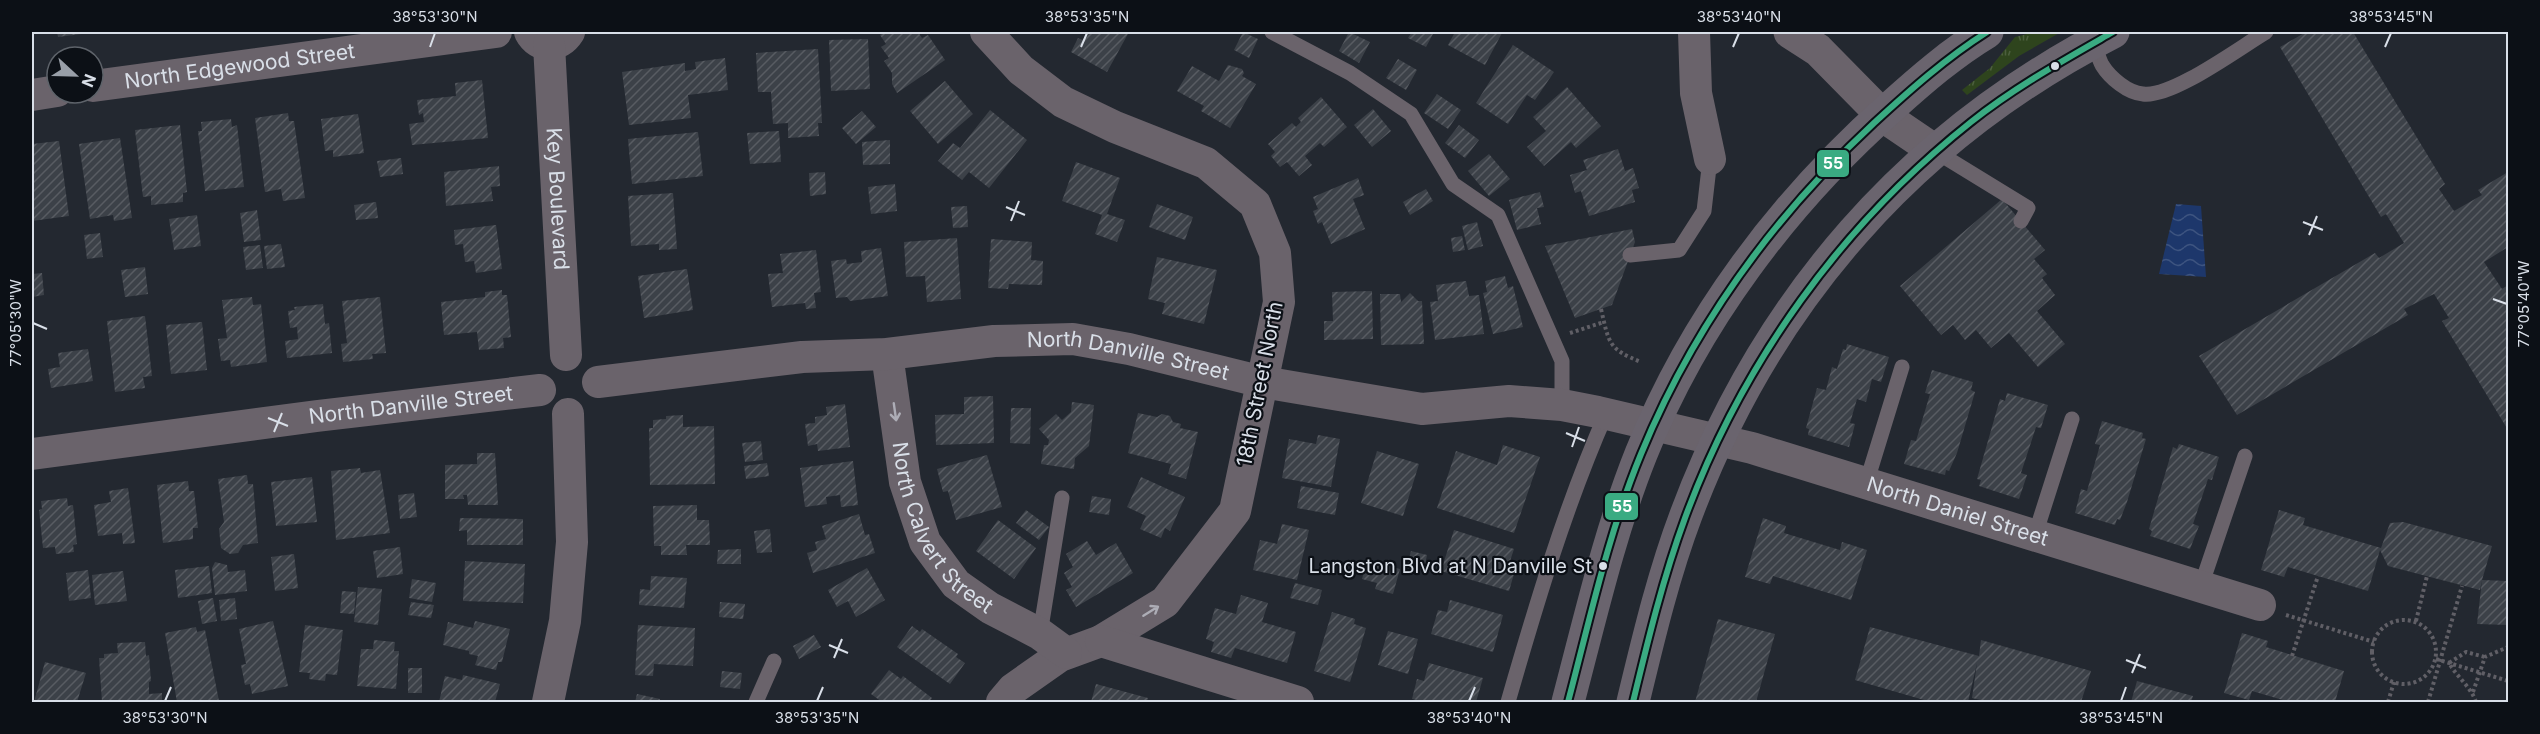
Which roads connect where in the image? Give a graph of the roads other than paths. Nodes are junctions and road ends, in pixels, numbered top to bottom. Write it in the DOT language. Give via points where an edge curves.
graph roads {
  1 [pos="495,32"];
  2 [pos="986,32"];
  3 [pos="1272,32"];
  4 [pos="1694,32"];
  5 [pos="1790,32"];
  6 [pos="1987,32"];
  7 [pos="2266,32"];
  8 [pos="2098,35"];
  9 [pos="549,36"];
  10 [pos="105,84"];
  11 [pos="1882,115"];
  12 [pos="1935,150"];
  13 [pos="1710,159"];
  14 [pos="2021,221"];
  15 [pos="1630,255"];
  16 [pos="887,354"];
  17 [pos="566,355"];
  18 [pos="1902,367"];
  19 [pos="598,382"];
  20 [pos="1263,382"];
  21 [pos="540,390"];
  22 [pos="1562,405"];
  23 [pos="568,414"];
  24 [pos="1606,414"];
  25 [pos="2072,419"];
  26 [pos="1653,425"];
  27 [pos="1717,440"];
  28 [pos="32,453"];
  29 [pos="2245,456"];
  30 [pos="1866,484"];
  31 [pos="1062,498"];
  32 [pos="2035,535"];
  33 [pos="2201,586"];
  34 [pos="2260,605"];
  35 [pos="1040,634"];
  36 [pos="1101,641"];
  37 [pos="1066,654"];
  38 [pos="774,661"];
  39 [pos="548,702"];
  40 [pos="756,702"];
  41 [pos="1002,702"];
  42 [pos="1298,702"];
  43 [pos="1508,702"];
  44 [pos="1568,702"];
  45 [pos="1633,702"];
  1 -- 10 [label="street, North Edgewood Street"];
  2 -- 20 [label="street, 18th Street North" via="1021,70 1063,102 1206,163 1255,204 1275,253 1279,302"];
  3 -- 22 [label="lane" via="1350,73 1411,114 1453,184 1498,215 1562,360"];
  4 -- 13 [label="street" via="1696,93"];
  5 -- 11 [label="street" via="1818,50"];
  6 -- 11 [label="main road" via="1943,62"];
  7 -- 8 [label="lane" via="2175,87 2144,94 2130,90 2103,66"];
  8 -- 12 [label="main road" via="2001,98"];
  9 -- 17 [label="street, Key Boulevard"];
  11 -- 12 [label="street"];
  11 -- 26 [label="main road" via="1825,169 1766,240 1702,334"];
  12 -- 14 [label="lane" via="2028,208"];
  12 -- 27 [label="main road" via="1880,203 1811,283 1772,340"];
  13 -- 15 [label="lane" via="1704,211 1679,250"];
  16 -- 19 [label="street, North Danville Street" via="802,357"];
  16 -- 20 [label="street, North Danville Street" via="994,342 1072,339"];
  16 -- 35 [label="street, North Calvert Street, one-way" via="905,482 925,542 957,584 990,608"];
  17 -- 19 [label="street" via="585,360 594,369"];
  17 -- 21 [label="street" via="545,368"];
  18 -- 30 [label="lane"];
  19 -- 23 [label="street" via="597,394 590,404"];
  20 -- 22 [label="street, North Danville Street" via="1422,409 1509,401"];
  36 -- 20 [label="street, 18th Street North, one-way" via="1165,602 1235,512"];
  21 -- 23 [label="street" via="550,408"];
  21 -- 28 [label="street, North Danville Street"];
  22 -- 24 [label="street, North Danville Street"];
  23 -- 39 [label="street" via="570,562 565,621"];
  24 -- 26 [label="street, North Danville Street"];
  24 -- 43 [label="lane" via="1577,480"];
  25 -- 32 [label="lane"];
  26 -- 27 [label="street, North Daniel Street"];
  26 -- 44 [label="main road" via="1605,560"];
  27 -- 30 [label="street, North Daniel Street"];
  27 -- 45 [label="main road" via="1673,552"];
  29 -- 33 [label="lane"];
  30 -- 32 [label="street, North Daniel Street"];
  31 -- 35 [label="lane"];
  32 -- 33 [label="street, North Daniel Street"];
  33 -- 34 [label="street, North Daniel Street"];
  35 -- 37 [label="street, North Calvert Street"];
  36 -- 37 [label="street, 18th Street North"];
  36 -- 42 [label="street"];
  37 -- 41 [label="street, 18th Street North" via="1013,689"];
  38 -- 40 [label="lane"];
}
